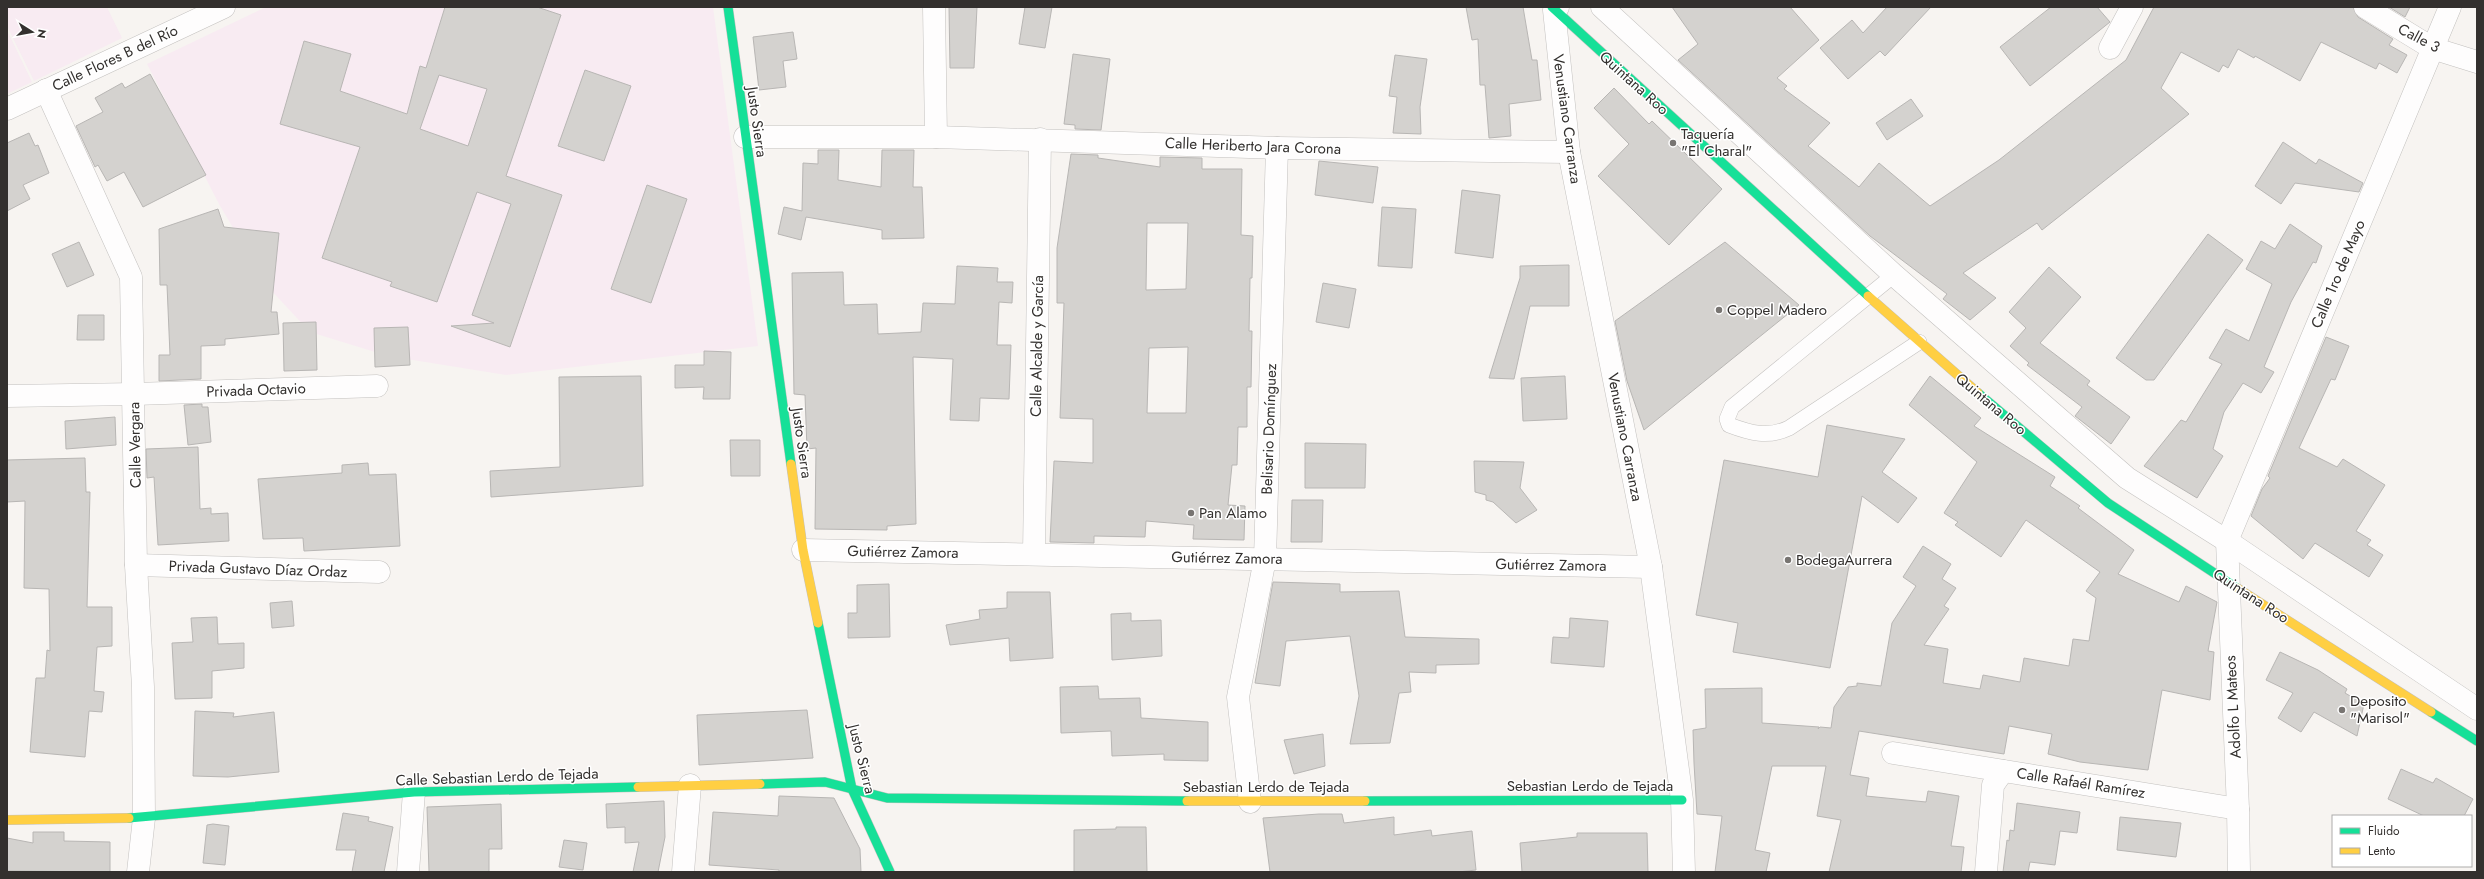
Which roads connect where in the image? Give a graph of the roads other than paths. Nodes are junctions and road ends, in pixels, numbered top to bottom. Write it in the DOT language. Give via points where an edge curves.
graph roads {
  1 [pos="224,7"];
  2 [pos="728,7"];
  3 [pos="934,7"];
  4 [pos="1602,7"];
  5 [pos="2132,7"];
  6 [pos="2365,7"];
  7 [pos="2450,7"];
  8 [pos="1554,8"];
  9 [pos="2110,48"];
  10 [pos="2432,48"];
  11 [pos="2477,62"];
  12 [pos="46,90"];
  13 [pos="7,109"];
  14 [pos="745,136"];
  15 [pos="936,137"];
  16 [pos="1040,139"];
  17 [pos="1277,148"];
  18 [pos="1569,152"];
  19 [pos="1894,275"];
  20 [pos="1869,297"];
  21 [pos="1918,342"];
  22 [pos="377,386"];
  23 [pos="135,394"];
  24 [pos="7,396"];
  25 [pos="2227,541"];
  26 [pos="803,550"];
  27 [pos="1034,554"];
  28 [pos="1265,559"];
  29 [pos="136,565"];
  30 [pos="1651,567"];
  31 [pos="379,572"];
  32 [pos="2227,581"];
  33 [pos="2477,709"];
  34 [pos="2477,741"];
  35 [pos="1894,753"];
  36 [pos="2003,771"];
  37 [pos="690,785"];
  38 [pos="852,789"];
  39 [pos="414,792"];
  40 [pos="1682,800"];
  41 [pos="1250,802"];
  42 [pos="2238,809"];
  43 [pos="144,818"];
  44 [pos="7,820"];
  45 [pos="138,872"];
  46 [pos="408,872"];
  47 [pos="683,872"];
  48 [pos="890,872"];
  49 [pos="1684,872"];
  50 [pos="1986,872"];
  51 [pos="2239,872"];
  1 -- 12 [label="street, Calle Flores B del Río"];
  2 -- 14 [label="street, Justo Sierra"];
  3 -- 15 [label="street"];
  4 -- 19 [label="street, Quintana Roo"];
  5 -- 9 [label="street"];
  6 -- 10 [label="street, Calle 3"];
  7 -- 10 [label="street, Calle 1ro de Mayo"];
  8 -- 18 [label="street, Venustiano Carranza"];
  8 -- 20 [label="street, Quintana Roo"];
  10 -- 11 [label="street, Calle 3"];
  10 -- 25 [label="street, Calle 1ro de Mayo"];
  12 -- 13 [label="street, Calle Flores B del Río"];
  12 -- 23 [label="street, Calle Vergara" via="131,277"];
  14 -- 15 [label="street, Calle Heriberto Jara Corona"];
  14 -- 26 [label="street, Justo Sierra"];
  15 -- 16 [label="street, Calle Heriberto Jara Corona"];
  16 -- 17 [label="street, Calle Heriberto Jara Corona"];
  16 -- 27 [label="street, Calle Alcalde y García"];
  17 -- 18 [label="street, Calle Heriberto Jara Corona"];
  17 -- 28 [label="street, Belisario Domínguez"];
  18 -- 30 [label="street, Venustiano Carranza"];
  19 -- 20 [label="lane"];
  19 -- 25 [label="street, Quintana Roo" via="2127,478"];
  20 -- 21 [label="street, Quintana Roo"];
  20 -- 21 [label="lane" via="1732,407 1727,419 1729,425 1775,435"];
  21 -- 32 [label="street, Quintana Roo" via="2108,503"];
  22 -- 23 [label="street, Privada Octavio"];
  23 -- 24 [label="street, Privada Octavio"];
  23 -- 29 [label="street, Calle Vergara"];
  25 -- 32 [label="street, Adolfo L Mateos"];
  25 -- 33 [label="street, Quintana Roo"];
  26 -- 27 [label="street, Gutiérrez Zamora"];
  26 -- 38 [label="street, Justo Sierra"];
  27 -- 28 [label="street, Gutiérrez Zamora"];
  28 -- 30 [label="street, Gutiérrez Zamora"];
  28 -- 41 [label="street, Belisario Domínguez" via="1238,697"];
  29 -- 31 [label="street, Privada Gustavo Díaz Ordaz"];
  29 -- 43 [label="street, Calle Vergara" via="143,687"];
  30 -- 40 [label="street, Venustiano Carranza"];
  32 -- 34 [label="street, Quintana Roo"];
  32 -- 42 [label="street, Adolfo L Mateos"];
  35 -- 36 [label="street"];
  36 -- 42 [label="street, Calle Rafaél Ramírez"];
  36 -- 50 [label="street, Calle Rafaél Ramírez" via="1993,785"];
  37 -- 38 [label="street, Calle Sebastian Lerdo de Tejada" via="825,782"];
  37 -- 39 [label="street, Calle Sebastian Lerdo de Tejada"];
  37 -- 47 [label="street"];
  38 -- 41 [label="street, Sebastian Lerdo de Tejada" via="887,798"];
  38 -- 48 [label="street, Justo Sierra"];
  39 -- 43 [label="street, Calle Sebastian Lerdo de Tejada"];
  39 -- 46 [label="street"];
  40 -- 41 [label="street, Sebastian Lerdo de Tejada"];
  40 -- 49 [label="street, Venustiano Carranza"];
  42 -- 51 [label="street, Adolfo L Mateos"];
  43 -- 44 [label="street"];
  43 -- 45 [label="street, Calle Vergara"];
}
